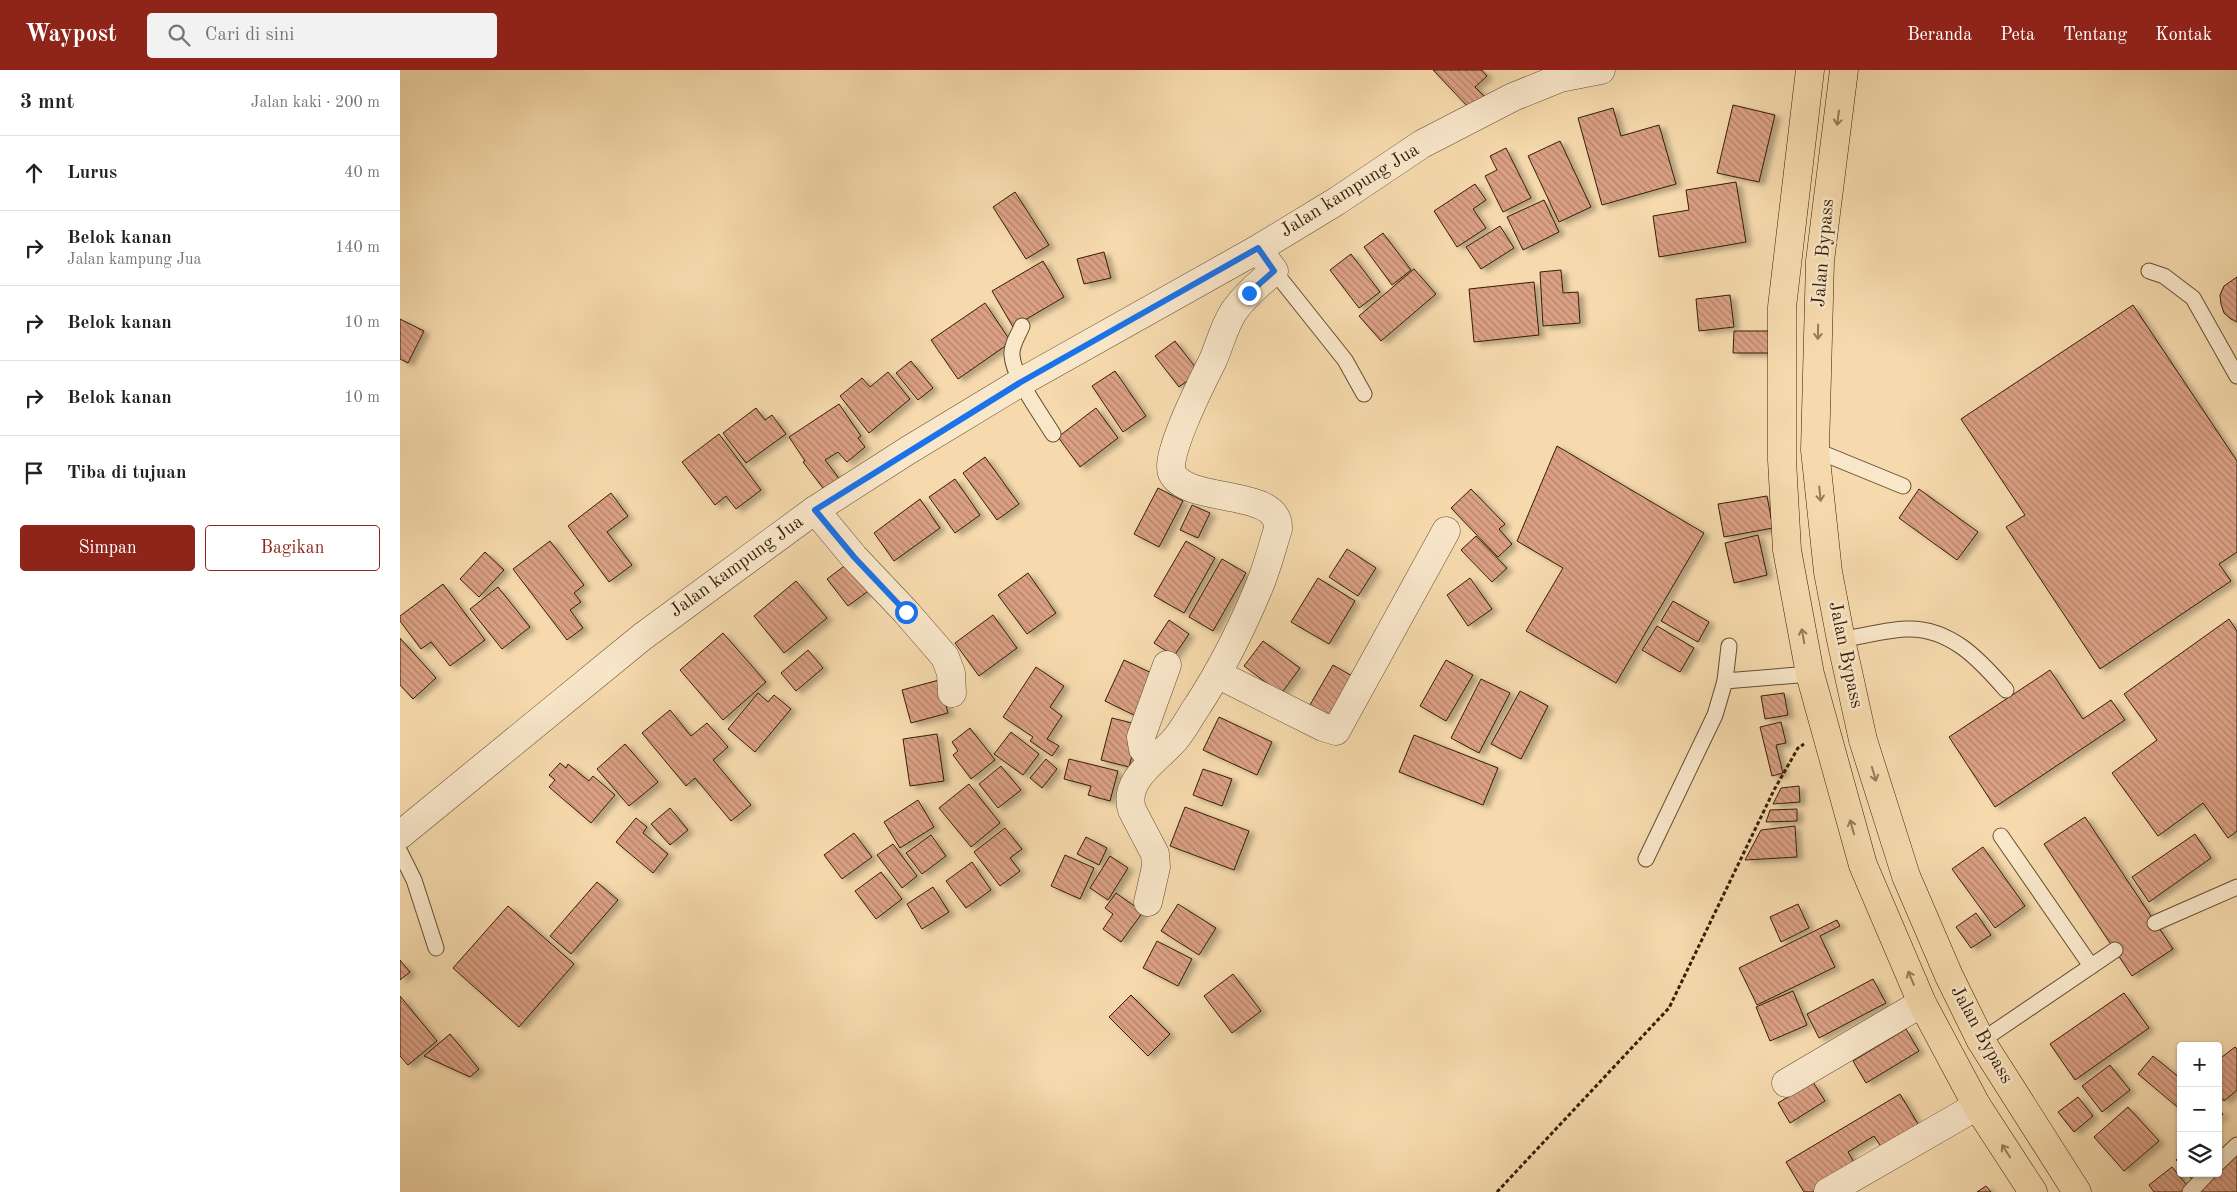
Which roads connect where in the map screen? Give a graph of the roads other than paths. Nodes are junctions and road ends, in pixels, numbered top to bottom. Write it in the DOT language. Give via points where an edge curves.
graph roads {
  1 [pos="1601,70"];
  2 [pos="1810,70"];
  3 [pos="1844,70"];
  4 [pos="1557,74"];
  5 [pos="1258,248"];
  6 [pos="1274,271"];
  7 [pos="2149,271"];
  8 [pos="1022,326"];
  9 [pos="2237,376"];
  10 [pos="1021,382"];
  11 [pos="1364,394"];
  12 [pos="1053,434"];
  13 [pos="1815,450"];
  14 [pos="1903,486"];
  15 [pos="815,510"];
  16 [pos="1446,531"];
  17 [pos="1841,640"];
  18 [pos="1730,646"];
  19 [pos="1166,665"];
  20 [pos="1217,674"];
  21 [pos="1810,674"];
  22 [pos="1725,681"];
  23 [pos="2006,690"];
  24 [pos="952,693"];
  25 [pos="1826,737"];
  26 [pos="1863,740"];
  27 [pos="1152,760"];
  28 [pos="400,836"];
  29 [pos="2001,836"];
  30 [pos="400,852"];
  31 [pos="1646,860"];
  32 [pos="2237,887"];
  33 [pos="1148,902"];
  34 [pos="2155,923"];
  35 [pos="436,948"];
  36 [pos="2115,950"];
  37 [pos="2091,966"];
  38 [pos="1922,1003"];
  39 [pos="1981,1041"];
  40 [pos="1786,1083"];
  41 [pos="1977,1106"];
  42 [pos="2237,1145"];
  43 [pos="2222,1160"];
  44 [pos="2204,1177"];
  45 [pos="1828,1192"];
  46 [pos="2033,1192"];
  47 [pos="2077,1192"];
  48 [pos="2190,1192"];
  1 -- 4 [label="street, Jalan kampung Jua"];
  21 -- 2 [label="highway, Jalan Bypass, one-way" via="1787,550 1782,460 1782,307"];
  3 -- 13 [label="highway, Jalan Bypass, one-way" via="1820,261"];
  4 -- 5 [label="street, Jalan kampung Jua" via="1422,144 1337,201"];
  5 -- 6 [label="street"];
  5 -- 10 [label="street, Jalan kampung Jua"];
  6 -- 11 [label="lane" via="1345,360"];
  6 -- 20 [label="street" via="1249,293 1234,312 1190,408 1171,462 1171,472 1187,487 1269,509 1278,521 1260,586"];
  7 -- 9 [label="lane" via="2164,276 2193,298"];
  8 -- 10 [label="lane" via="1012,353"];
  10 -- 12 [label="lane"];
  10 -- 15 [label="street, Jalan kampung Jua"];
  13 -- 14 [label="lane"];
  13 -- 17 [label="highway, Jalan Bypass, one-way" via="1828,572"];
  15 -- 24 [label="street" via="945,657 951,673"];
  15 -- 28 [label="street, Jalan kampung Jua" via="642,637"];
  16 -- 20 [label="street" via="1336,731"];
  17 -- 23 [label="lane" via="1907,629 1931,632 1961,645 1986,666"];
  17 -- 26 [label="highway, Jalan Bypass"];
  18 -- 22 [label="lane"];
  19 -- 27 [label="street" via="1141,737 1143,749"];
  20 -- 27 [label="street" via="1178,736"];
  21 -- 22 [label="lane"];
  21 -- 25 [label="highway, Jalan Bypass"];
  22 -- 31 [label="lane" via="1715,715"];
  25 -- 26 [label="highway"];
  38 -- 25 [label="highway, Jalan Bypass, one-way" via="1863,865"];
  26 -- 39 [label="highway, Jalan Bypass, one-way" via="1906,876"];
  27 -- 33 [label="street" via="1138,780 1130,803 1155,854 1156,867"];
  29 -- 37 [label="lane"];
  30 -- 35 [label="lane" via="414,880"];
  32 -- 34 [label="lane"];
  36 -- 37 [label="lane"];
  37 -- 39 [label="lane"];
  38 -- 40 [label="street"];
  38 -- 41 [label="highway, Jalan Bypass"];
  39 -- 47 [label="highway, Jalan Bypass"];
  41 -- 45 [label="street"];
  46 -- 41 [label="highway, Jalan Bypass, one-way"];
  42 -- 43 [label="lane"];
  44 -- 48 [label="lane"];
}
